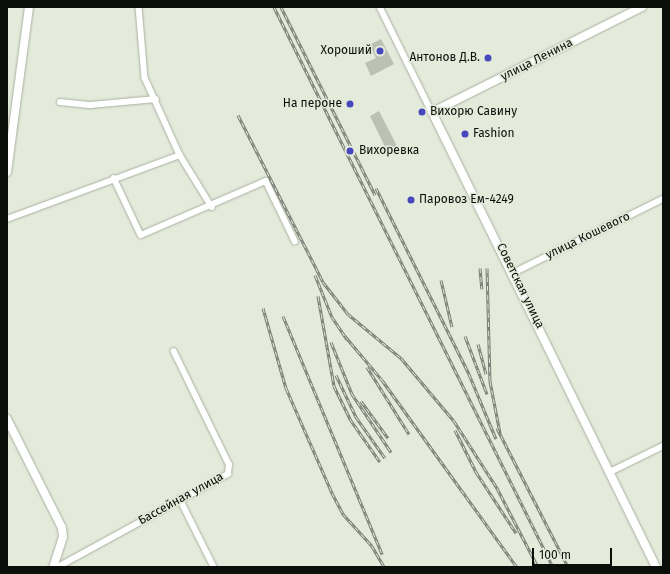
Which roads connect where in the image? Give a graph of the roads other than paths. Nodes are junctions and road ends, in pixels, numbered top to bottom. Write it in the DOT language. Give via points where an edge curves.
graph roads {
  1 [pos="29,7"];
  2 [pos="139,7"];
  3 [pos="380,7"];
  4 [pos="642,7"];
  5 [pos="156,99"];
  6 [pos="60,102"];
  7 [pos="432,112"];
  8 [pos="180,155"];
  9 [pos="7,172"];
  10 [pos="114,178"];
  11 [pos="663,199"];
  12 [pos="212,207"];
  13 [pos="7,219"];
  14 [pos="295,241"];
  15 [pos="513,273"];
  16 [pos="174,352"];
  17 [pos="7,419"];
  18 [pos="663,446"];
  19 [pos="610,472"];
  20 [pos="180,499"];
  21 [pos="52,567"];
  22 [pos="58,567"];
  23 [pos="214,567"];
  24 [pos="656,567"];
  1 -- 9 [label="street"];
  2 -- 5 [label="street" via="145,78"];
  3 -- 7 [label="street, Советская улица"];
  4 -- 7 [label="street, улица Ленина"];
  5 -- 6 [label="street" via="91,105"];
  5 -- 8 [label="street"];
  7 -- 15 [label="street, Советская улица"];
  8 -- 10 [label="street"];
  8 -- 12 [label="street"];
  10 -- 12 [label="street" via="142,235"];
  10 -- 13 [label="street"];
  11 -- 15 [label="street, улица Кошевого"];
  12 -- 14 [label="street" via="266,181"];
  15 -- 19 [label="street, Советская улица"];
  16 -- 20 [label="street, Бассейная улица" via="229,465 228,474"];
  17 -- 21 [label="street" via="62,528 63,537"];
  18 -- 19 [label="street"];
  19 -- 24 [label="street, Советская улица"];
  20 -- 22 [label="street, Бассейная улица"];
  20 -- 23 [label="street"];
}
